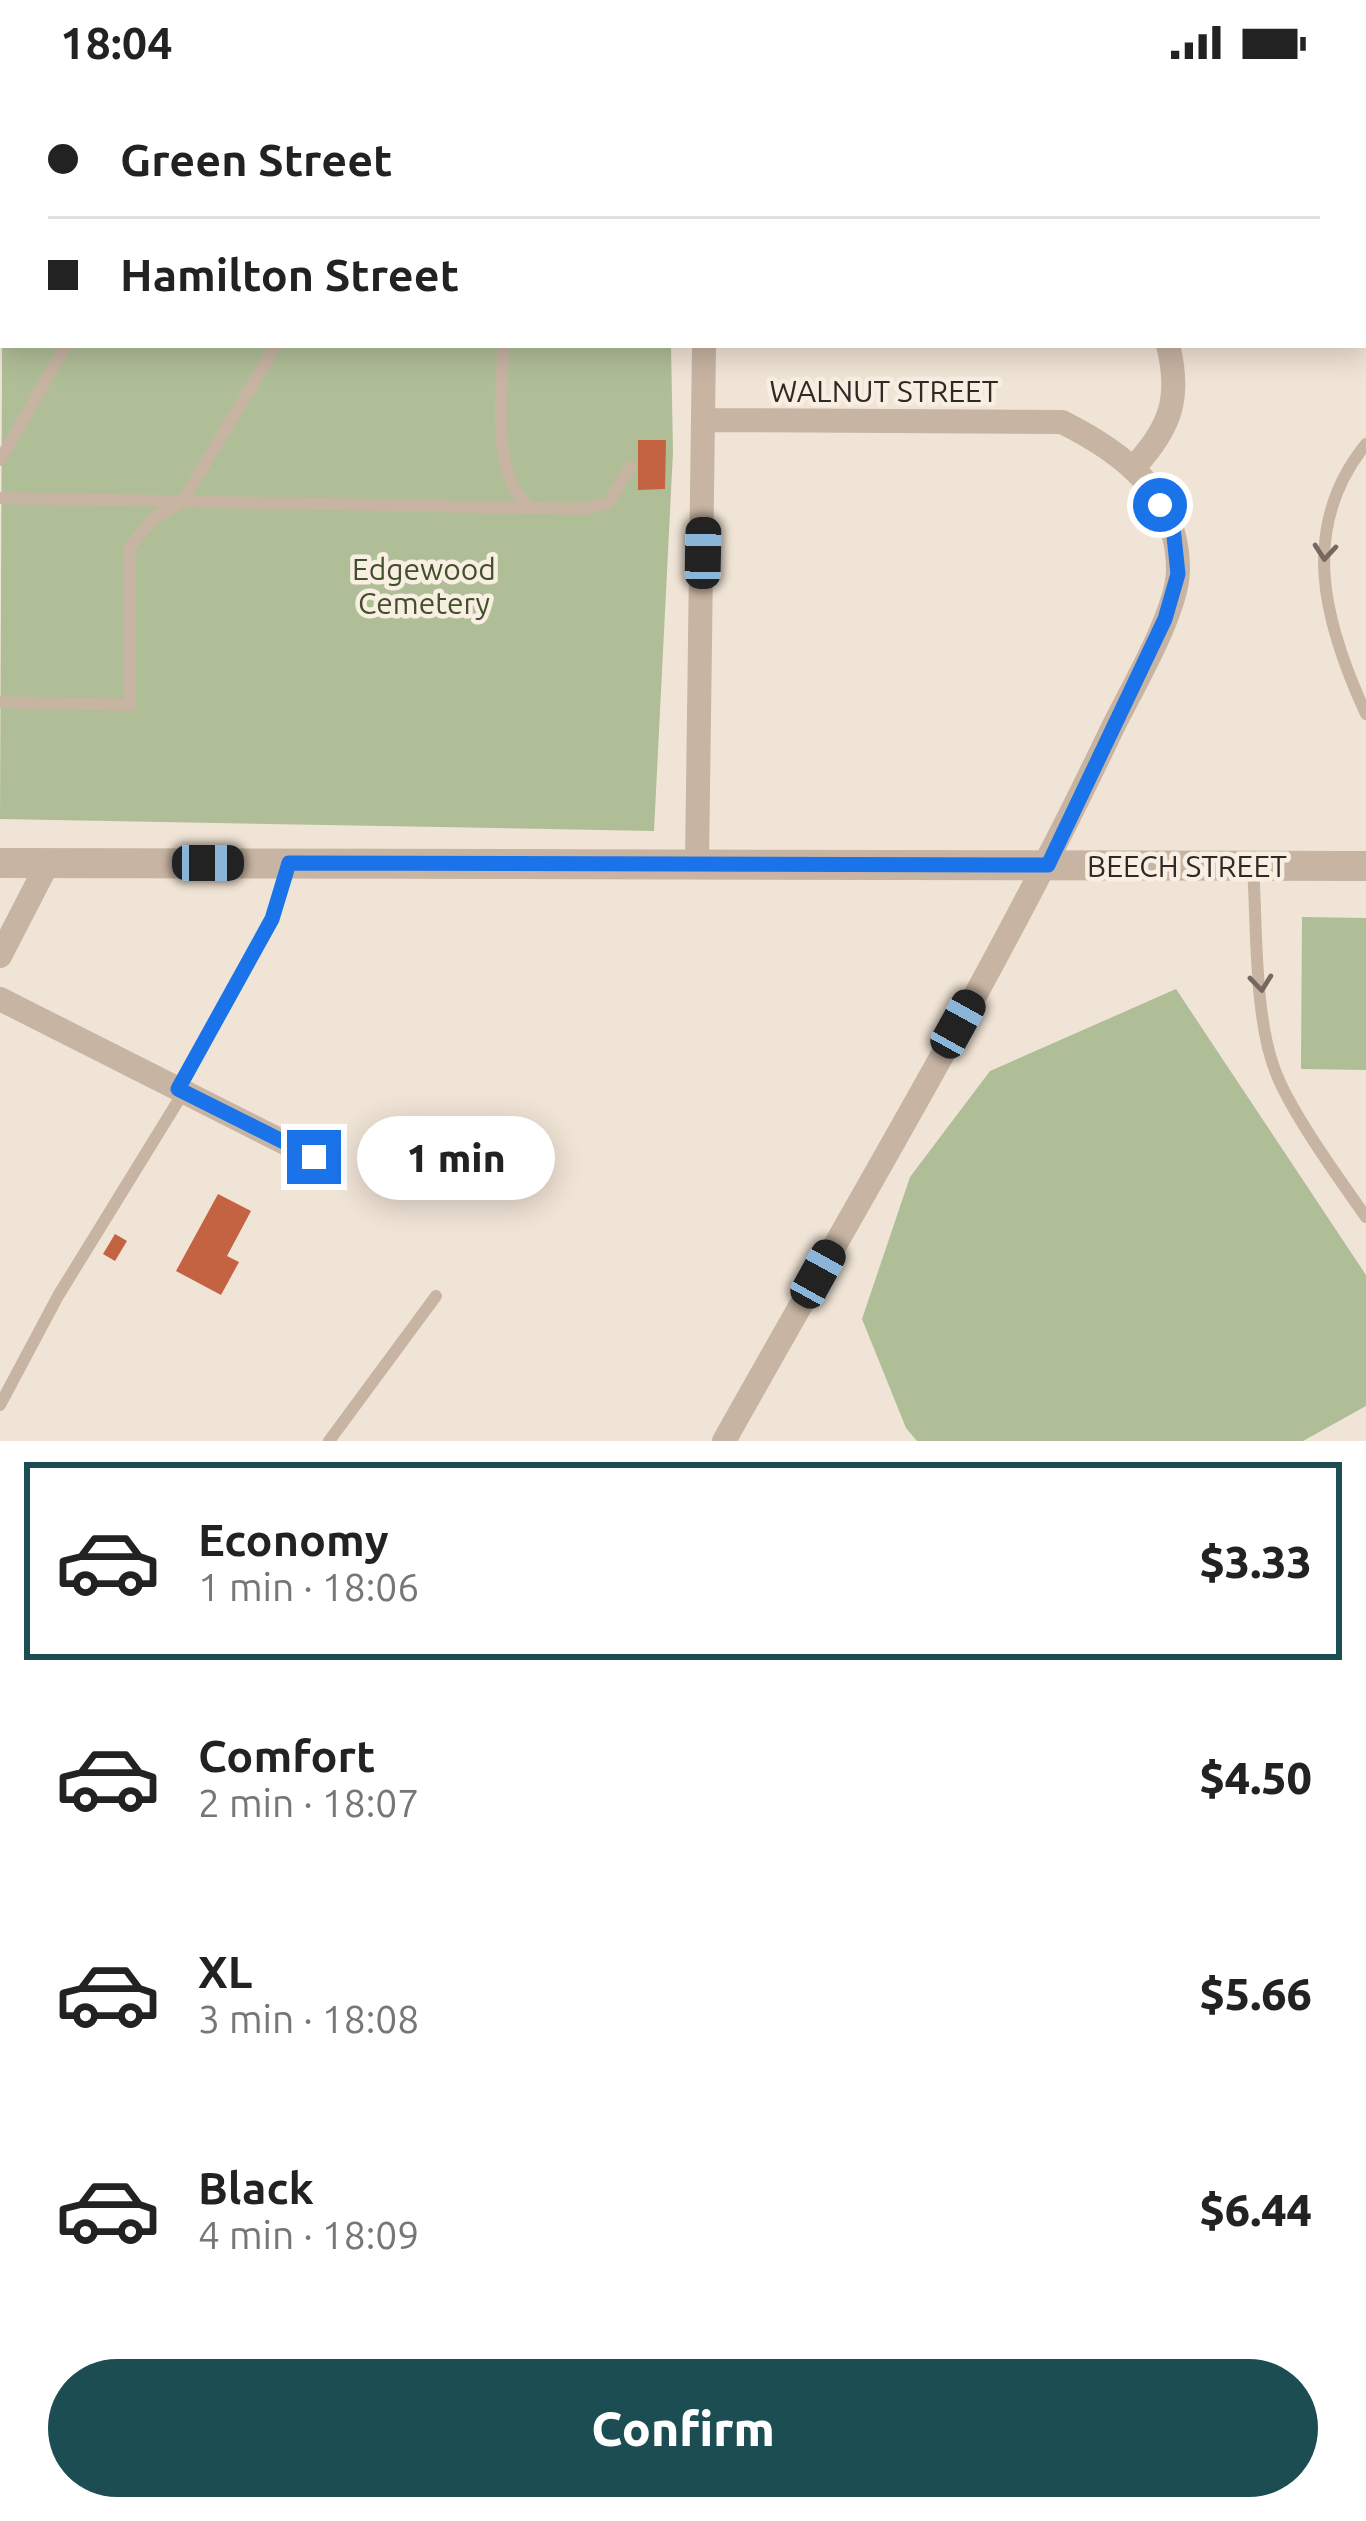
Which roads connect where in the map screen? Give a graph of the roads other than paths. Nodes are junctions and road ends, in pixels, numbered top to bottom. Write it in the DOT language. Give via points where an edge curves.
graph roads {
  1 [pos="64,348"];
  2 [pos="273,348"];
  3 [pos="502,348"];
  4 [pos="704,348"];
  5 [pos="1169,348"];
  6 [pos="705,420"];
  7 [pos="1366,444"];
  8 [pos="0,460"];
  9 [pos="1135,466"];
  10 [pos="630,467"];
  11 [pos="0,498"];
  12 [pos="182,502"];
  13 [pos="530,508"];
  14 [pos="0,703"];
  15 [pos="1366,714"];
  16 [pos="0,863"];
  17 [pos="48,863"];
  18 [pos="289,863"];
  19 [pos="697,863"];
  20 [pos="1048,865"];
  21 [pos="1253,866"];
  22 [pos="1366,866"];
  23 [pos="0,956"];
  24 [pos="0,999"];
  25 [pos="181,1090"];
  26 [pos="314,1157"];
  27 [pos="1366,1217"];
  28 [pos="436,1296"];
  29 [pos="0,1405"];
  30 [pos="328,1441"];
  31 [pos="724,1441"];
  1 -- 8 [label="lane"];
  2 -- 12 [label="lane"];
  3 -- 13 [label="lane" via="502,444 508,476"];
  4 -- 6 [label="street"];
  5 -- 9 [label="street" via="1174,403"];
  6 -- 9 [label="street, WALNUT STREET" via="1062,422"];
  6 -- 19 [label="street"];
  7 -- 15 [label="lane, one-way" via="1334,505 1323,568 1332,632"];
  9 -- 20 [label="street" via="1173,527 1178,574 1165,619"];
  10 -- 13 [label="lane" via="608,503"];
  11 -- 12 [label="lane"];
  12 -- 13 [label="lane"];
  12 -- 14 [label="lane" via="153,519 130,547 130,705"];
  16 -- 17 [label="street, BEECH STREET"];
  17 -- 18 [label="street, BEECH STREET"];
  17 -- 23 [label="street"];
  18 -- 19 [label="street, BEECH STREET"];
  18 -- 25 [label="lane" via="272,919"];
  19 -- 20 [label="street, BEECH STREET"];
  20 -- 21 [label="street, BEECH STREET"];
  20 -- 31 [label="street"];
  21 -- 22 [label="street, BEECH STREET"];
  21 -- 27 [label="lane, one-way" via="1276,1075"];
  24 -- 25 [label="street"];
  25 -- 26 [label="street"];
  25 -- 29 [label="lane"];
  28 -- 30 [label="lane"];
}
